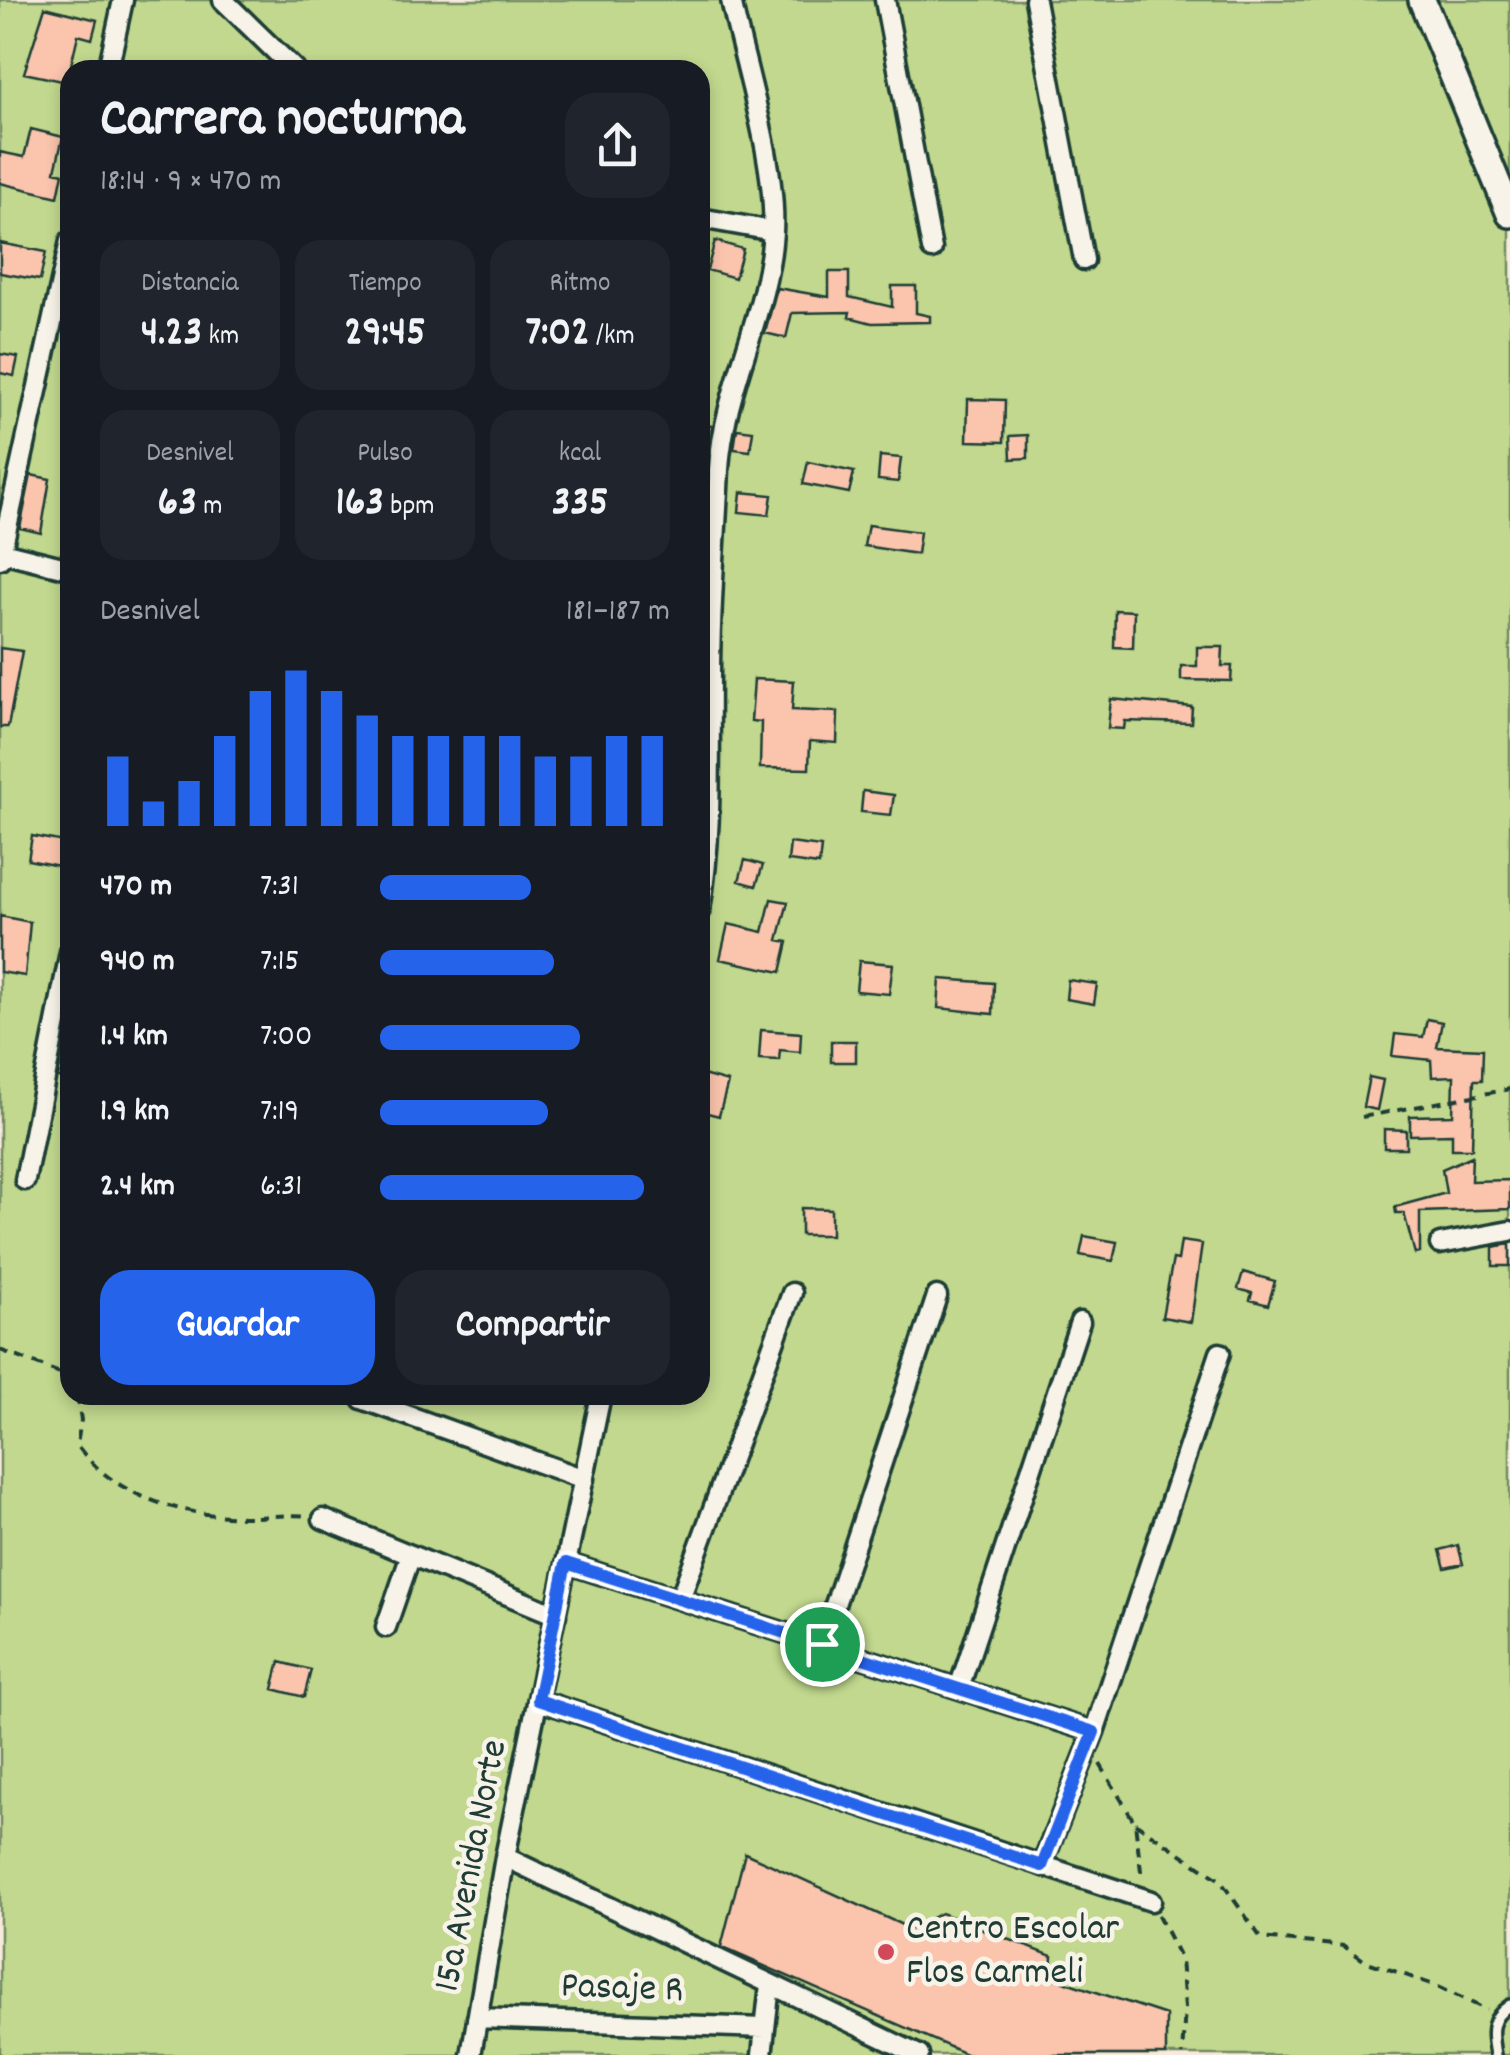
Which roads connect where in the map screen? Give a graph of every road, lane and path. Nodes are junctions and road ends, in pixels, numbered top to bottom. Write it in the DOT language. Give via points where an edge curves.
graph roads {
  1 [pos="123,0"];
  2 [pos="222,0"];
  3 [pos="731,0"];
  4 [pos="885,0"];
  5 [pos="1035,0"];
  6 [pos="1422,0"];
  7 [pos="110,60"];
  8 [pos="285,60"];
  9 [pos="1510,214"];
  10 [pos="710,220"];
  11 [pos="773,232"];
  12 [pos="932,248"];
  13 [pos="1084,260"];
  14 [pos="60,287"];
  15 [pos="1,556"];
  16 [pos="60,567"];
  17 [pos="710,618"];
  18 [pos="60,1003"];
  19 [pos="1510,1088"];
  20 [pos="1362,1117"];
  21 [pos="25,1180"];
  22 [pos="1510,1231"];
  23 [pos="1440,1244"];
  24 [pos="792,1293"];
  25 [pos="937,1296"];
  26 [pos="1080,1322"];
  27 [pos="0,1350"];
  28 [pos="1220,1352"];
  29 [pos="60,1373"];
  30 [pos="79,1405"];
  31 [pos="379,1405"];
  32 [pos="599,1405"];
  33 [pos="584,1479"];
  34 [pos="323,1519"];
  35 [pos="412,1555"];
  36 [pos="566,1563"];
  37 [pos="680,1599"];
  38 [pos="556,1614"];
  39 [pos="386,1627"];
  40 [pos="822,1644"];
  41 [pos="959,1688"];
  42 [pos="538,1700"];
  43 [pos="1094,1732"];
  44 [pos="1135,1823"];
  45 [pos="506,1857"];
  46 [pos="1042,1866"];
  47 [pos="1151,1901"];
  48 [pos="770,1985"];
  49 [pos="1510,2004"];
  50 [pos="1496,2014"];
  51 [pos="477,2018"];
  52 [pos="765,2028"];
  53 [pos="470,2055"];
  54 [pos="762,2055"];
  55 [pos="919,2055"];
  56 [pos="1495,2055"];
  1 -- 7 [label="street"];
  2 -- 8 [label="street"];
  3 -- 11 [label="street" via="770,186"];
  4 -- 12 [label="street"];
  5 -- 13 [label="street"];
  6 -- 9 [label="main road"];
  10 -- 11 [label="street"];
  11 -- 17 [label="street" via="720,455"];
  14 -- 15 [label="street"];
  15 -- 16 [label="street"];
  18 -- 21 [label="street"];
  19 -- 20 [label="path"];
  22 -- 23 [label="street"];
  24 -- 37 [label="street"];
  25 -- 40 [label="street"];
  26 -- 41 [label="street"];
  27 -- 29 [label="path"];
  28 -- 43 [label="street"];
  30 -- 34 [label="path" via="77,1445 93,1468 134,1492 186,1513"];
  31 -- 33 [label="street"];
  32 -- 33 [label="street, 15a Avenida Norte"];
  33 -- 36 [label="street, 15a Avenida Norte"];
  34 -- 35 [label="street"];
  35 -- 38 [label="street"];
  35 -- 39 [label="street"];
  36 -- 37 [label="street"];
  36 -- 38 [label="street, 15a Avenida Norte"];
  37 -- 40 [label="street"];
  38 -- 42 [label="street, 15a Avenida Norte"];
  40 -- 41 [label="street"];
  41 -- 43 [label="street"];
  42 -- 45 [label="street, 15a Avenida Norte"];
  42 -- 46 [label="street"];
  43 -- 46 [label="street"];
  44 -- 50 [label="path" via="1220,1880 1261,1938 1344,1946 1365,1961"];
  45 -- 48 [label="street"];
  45 -- 51 [label="street, 15a Avenida Norte"];
  46 -- 47 [label="street"];
  48 -- 52 [label="street"];
  48 -- 55 [label="street"];
  49 -- 50 [label="lane"];
  50 -- 56 [label="lane"];
  51 -- 52 [label="street, Pasaje R"];
  51 -- 53 [label="street, 15a Avenida Norte"];
  52 -- 54 [label="street"];
}
